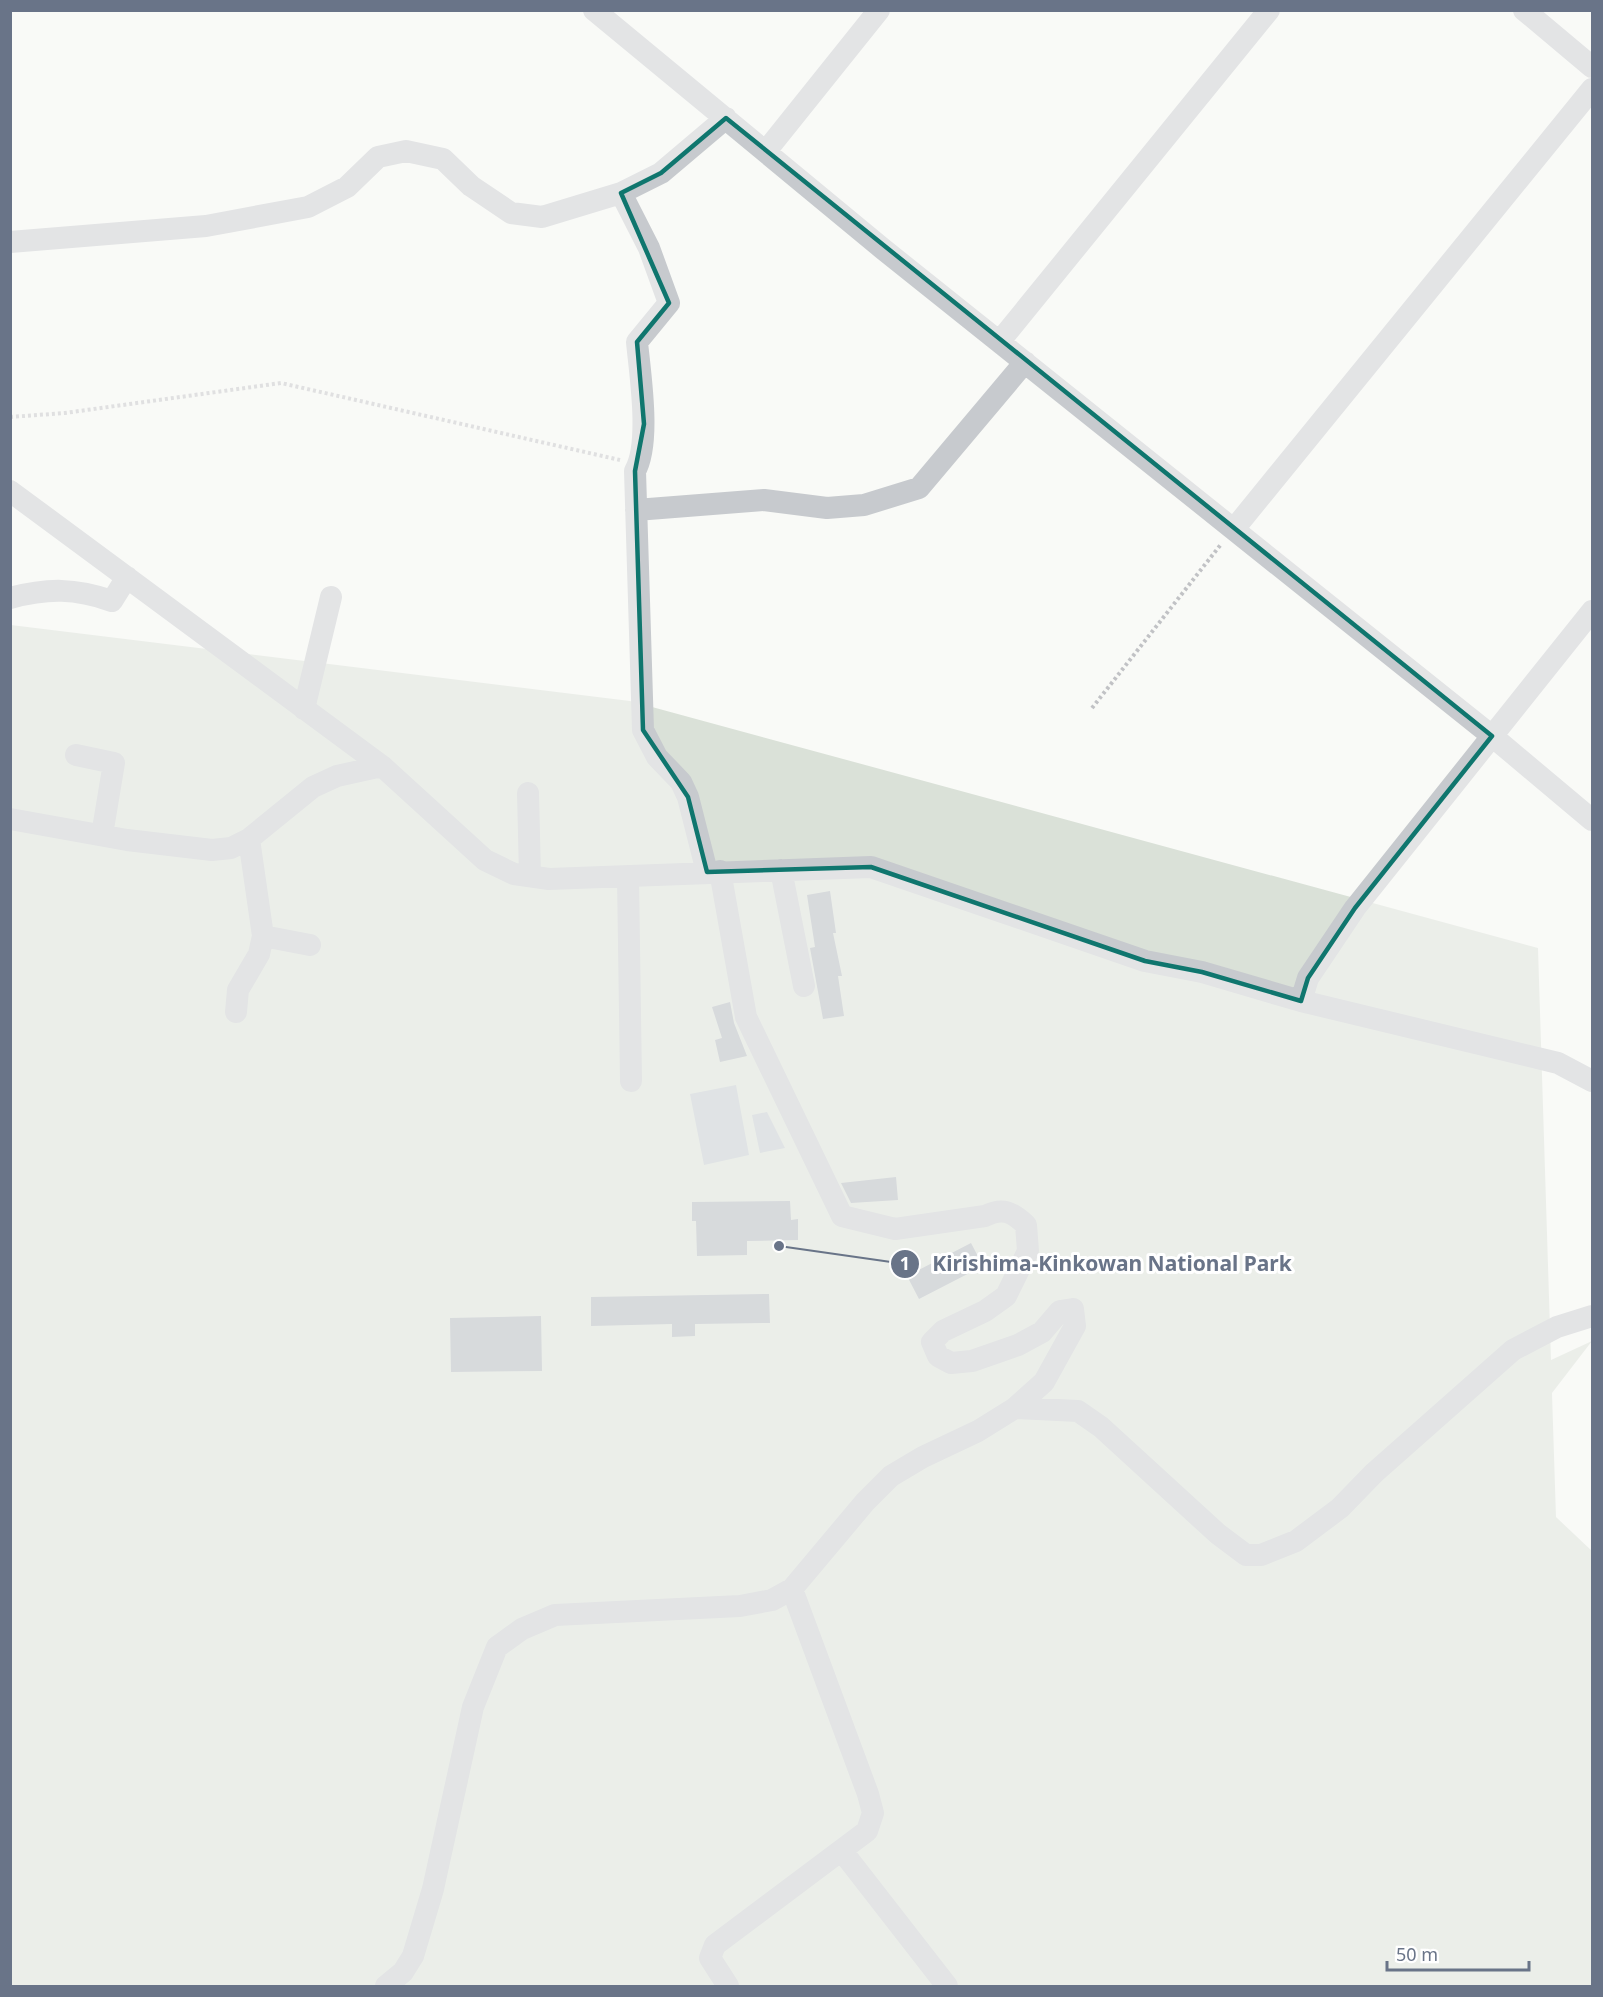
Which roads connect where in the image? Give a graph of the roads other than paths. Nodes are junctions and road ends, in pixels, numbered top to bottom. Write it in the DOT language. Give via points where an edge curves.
graph roads {
  1 [pos="594,10"];
  2 [pos="879,10"];
  3 [pos="1269,10"];
  4 [pos="1524,10"];
  5 [pos="1593,67"];
  6 [pos="1593,89"];
  7 [pos="726,118"];
  8 [pos="766,151"];
  9 [pos="621,193"];
  10 [pos="10,242"];
  11 [pos="1000,341"];
  12 [pos="1025,362"];
  13 [pos="10,491"];
  14 [pos="636,510"];
  15 [pos="1234,529"];
  16 [pos="127,577"];
  17 [pos="332,597"];
  18 [pos="10,598"];
  19 [pos="1593,611"];
  20 [pos="304,709"];
  21 [pos="1492,736"];
  22 [pos="76,755"];
  23 [pos="382,766"];
  24 [pos="528,793"];
  25 [pos="1593,820"];
  26 [pos="11,821"];
  27 [pos="102,835"];
  28 [pos="249,839"];
  29 [pos="781,870"];
  30 [pos="713,872"];
  31 [pos="530,876"];
  32 [pos="628,877"];
  33 [pos="263,936"];
  34 [pos="310,945"];
  35 [pos="804,986"];
  36 [pos="1301,1001"];
  37 [pos="236,1012"];
  38 [pos="631,1081"];
  39 [pos="1593,1081"];
  40 [pos="1593,1316"];
  41 [pos="1015,1408"];
  42 [pos="792,1589"];
  43 [pos="842,1851"];
  44 [pos="386,1986"];
  45 [pos="728,1986"];
  46 [pos="947,1986"];
  1 -- 7 [label="street"];
  2 -- 8 [label="street"];
  3 -- 11 [label="street"];
  4 -- 5 [label="street"];
  6 -- 15 [label="street"];
  7 -- 8 [label="street"];
  7 -- 9 [label="street" via="662,173"];
  8 -- 11 [label="street"];
  9 -- 10 [label="street" via="542,217 511,213 471,186 443,159 406,151 378,157 347,187 308,207 206,226"];
  9 -- 14 [label="street" via="669,303 637,342 644,424 635,471"];
  11 -- 12 [label="street"];
  12 -- 14 [label="street" via="919,488 864,505 827,508 764,500"];
  12 -- 15 [label="street"];
  13 -- 16 [label="street"];
  14 -- 30 [label="street" via="643,730 657,757 681,782"];
  15 -- 21 [label="street"];
  16 -- 18 [label="street" via="112,601 84,591 39,591"];
  16 -- 20 [label="street"];
  17 -- 20 [label="street"];
  19 -- 21 [label="street"];
  20 -- 23 [label="street"];
  21 -- 25 [label="street"];
  21 -- 36 [label="street" via="1354,908 1308,978"];
  22 -- 27 [label="street" via="114,763"];
  23 -- 28 [label="street" via="337,776 313,787"];
  23 -- 31 [label="street" via="485,860 514,874"];
  24 -- 31 [label="street"];
  26 -- 27 [label="street"];
  27 -- 28 [label="street" via="212,850 231,848"];
  28 -- 33 [label="street"];
  29 -- 30 [label="street"];
  29 -- 35 [label="street"];
  29 -- 36 [label="street" via="871,867 1145,961 1202,972"];
  30 -- 32 [label="street"];
  30 -- 41 [label="street" via="746,1017 842,1216 895,1228 984,1216 997,1210 1012,1213 1026,1226 1028,1251 1006,1296 943,1331 932,1342 938,1356 951,1363 972,1361 1018,1345 1042,1332 1060,1311 1073,1309 1076,1326 1044,1382"];
  31 -- 32 [label="street"];
  32 -- 38 [label="street"];
  33 -- 34 [label="street"];
  33 -- 37 [label="street" via="259,954 238,990"];
  36 -- 39 [label="street" via="1558,1063"];
  40 -- 41 [label="street" via="1557,1327 1514,1350 1374,1473 1340,1508 1296,1541 1261,1556 1246,1554 1218,1534 1101,1427 1078,1411"];
  41 -- 42 [label="street" via="891,1476"];
  42 -- 43 [label="street" via="873,1813 867,1831"];
  42 -- 44 [label="street" via="772,1600 740,1606 555,1615 522,1629 497,1647 474,1707 433,1889 413,1956 403,1972"];
  43 -- 45 [label="street" via="715,1945 710,1958"];
  43 -- 46 [label="street"];
}
